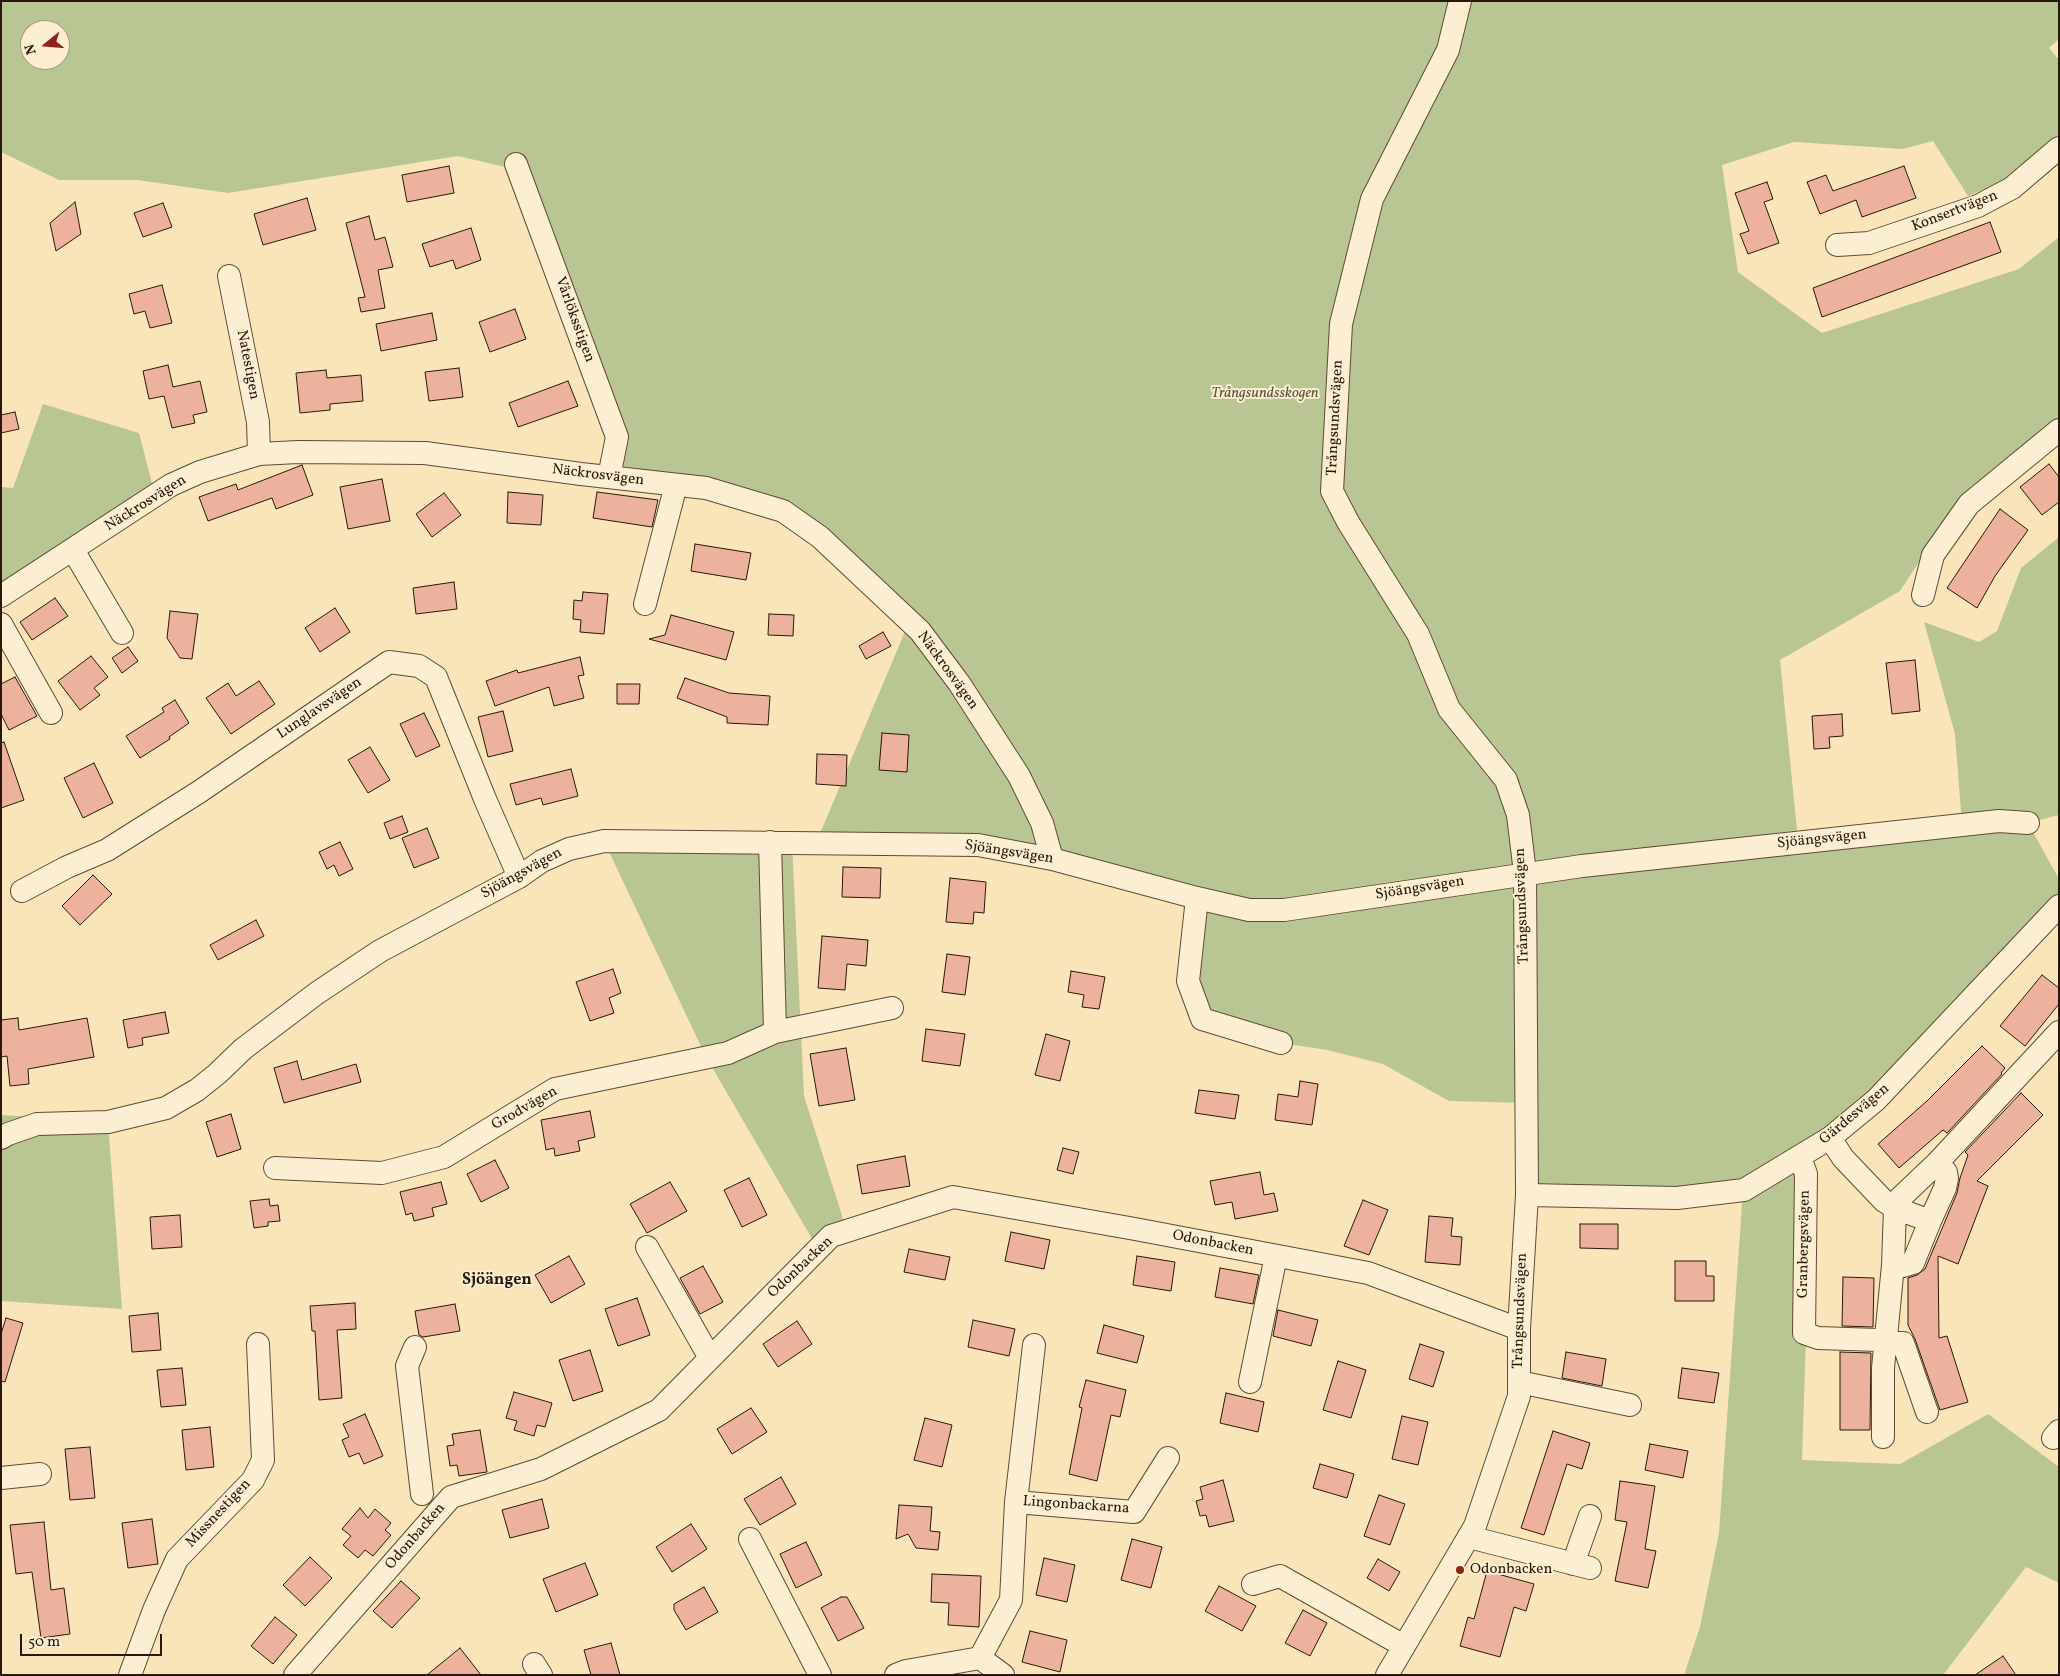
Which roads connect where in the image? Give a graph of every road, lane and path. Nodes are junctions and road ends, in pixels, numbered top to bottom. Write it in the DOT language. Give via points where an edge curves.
graph roads {
  1 [pos="1460,1"];
  2 [pos="2059,148"];
  3 [pos="516,164"];
  4 [pos="1837,245"];
  5 [pos="229,276"];
  6 [pos="2059,430"];
  7 [pos="259,454"];
  8 [pos="608,477"];
  9 [pos="676,485"];
  10 [pos="73,550"];
  11 [pos="1924,595"];
  12 [pos="1,596"];
  13 [pos="645,604"];
  14 [pos="1,624"];
  15 [pos="122,633"];
  16 [pos="52,713"];
  17 [pos="2028,823"];
  18 [pos="770,842"];
  19 [pos="1052,859"];
  20 [pos="1525,873"];
  21 [pos="519,877"];
  22 [pos="22,891"];
  23 [pos="1197,898"];
  24 [pos="2059,906"];
  25 [pos="892,1008"];
  26 [pos="775,1032"];
  27 [pos="2059,1032"];
  28 [pos="1281,1043"];
  29 [pos="1,1138"];
  30 [pos="1830,1138"];
  31 [pos="1800,1157"];
  32 [pos="1937,1163"];
  33 [pos="275,1168"];
  34 [pos="1527,1195"];
  35 [pos="1895,1208"];
  36 [pos="1930,1221"];
  37 [pos="647,1247"];
  38 [pos="1276,1256"];
  39 [pos="1893,1265"];
  40 [pos="1519,1329"];
  41 [pos="1885,1343"];
  42 [pos="258,1344"];
  43 [pos="1034,1346"];
  44 [pos="415,1347"];
  45 [pos="710,1358"];
  46 [pos="1250,1382"];
  47 [pos="1519,1382"];
  48 [pos="1630,1405"];
  49 [pos="1926,1412"];
  50 [pos="1883,1437"];
  51 [pos="1168,1458"];
  52 [pos="40,1474"];
  53 [pos="1,1478"];
  54 [pos="422,1494"];
  55 [pos="1016,1502"];
  56 [pos="1590,1516"];
  57 [pos="1469,1537"];
  58 [pos="750,1539"];
  59 [pos="1253,1584"];
  60 [pos="1404,1646"];
  61 [pos="980,1658"];
  62 [pos="130,1675"];
  63 [pos="295,1675"];
  64 [pos="820,1675"];
  65 [pos="896,1675"];
  66 [pos="1003,1675"];
  67 [pos="1387,1675"];
  1 -- 20 [label="street, Trångsundsvägen" via="1448,50 1372,199 1342,324 1332,492 1418,634 1449,709 1506,780 1518,816"];
  2 -- 4 [label="street, Konsertvägen" via="2012,188 1978,206 1869,243"];
  3 -- 8 [label="street, Vårlöksstigen" via="617,437"];
  5 -- 7 [label="street, Natestigen" via="258,422"];
  6 -- 11 [label="street" via="1969,504 1933,555"];
  7 -- 8 [label="street, Näckrosvägen" via="425,453"];
  7 -- 10 [label="street, Näckrosvägen" via="200,472 171,485"];
  8 -- 9 [label="street, Näckrosvägen"];
  9 -- 13 [label="street"];
  9 -- 19 [label="street, Näckrosvägen" via="706,488 783,511 820,537 920,631 959,683 1019,776 1042,824"];
  10 -- 12 [label="street, Näckrosvägen"];
  10 -- 15 [label="street"];
  14 -- 16 [label="street"];
  17 -- 20 [label="street, Sjöängsvägen" via="1999,821"];
  18 -- 19 [label="street, Sjöängsvägen" via="978,845"];
  18 -- 21 [label="street, Sjöängsvägen" via="604,841 569,849 542,861"];
  18 -- 26 [label="street"];
  19 -- 23 [label="street, Sjöängsvägen"];
  20 -- 23 [label="street, Sjöängsvägen" via="1284,910 1249,910"];
  20 -- 34 [label="street, Trångsundsvägen"];
  21 -- 22 [label="street, Lunglavsvägen" via="436,677 418,666 389,662 199,792 107,850"];
  21 -- 29 [label="street, Sjöängsvägen" via="380,951 317,992 243,1048 204,1084 166,1108 108,1122 37,1124"];
  23 -- 28 [label="street" via="1188,981 1202,1019"];
  24 -- 30 [label="street, Gärdesvägen" via="1876,1100"];
  25 -- 26 [label="street, Grodvägen"];
  26 -- 33 [label="street, Grodvägen" via="728,1053 555,1089 444,1157 382,1173"];
  27 -- 32 [label="street"];
  30 -- 31 [label="street, Gärdesvägen"];
  30 -- 35 [label="street" via="1843,1158 1884,1201"];
  31 -- 34 [label="street, Gärdesvägen" via="1744,1190 1678,1198"];
  31 -- 41 [label="street, Granbergsvägen" via="1806,1174 1804,1333 1818,1338"];
  32 -- 35 [label="street" via="1897,1201"];
  32 -- 36 [label="street" via="1947,1178"];
  34 -- 40 [label="street, Trångsundsvägen"];
  35 -- 36 [label="street"];
  35 -- 39 [label="street"];
  36 -- 39 [label="street" via="1913,1263"];
  37 -- 45 [label="street"];
  38 -- 40 [label="street, Odonbacken" via="1368,1273"];
  38 -- 45 [label="street, Odonbacken" via="952,1197 831,1236"];
  38 -- 46 [label="street"];
  39 -- 41 [label="street"];
  40 -- 47 [label="street, Trångsundsvägen"];
  41 -- 49 [label="street" via="1903,1343"];
  41 -- 50 [label="street"];
  42 -- 62 [label="street, Missnestigen" via="263,1460 253,1480 177,1559"];
  43 -- 55 [label="street, Lingonbackarna"];
  44 -- 54 [label="street" via="407,1366"];
  45 -- 63 [label="street, Odonbacken" via="659,1410 541,1469 451,1498"];
  47 -- 48 [label="street"];
  47 -- 57 [label="street, Trångsundsvägen" via="1519,1396"];
  51 -- 55 [label="street, Lingonbackarna" via="1134,1512"];
  52 -- 53 [label="street"];
  55 -- 61 [label="street, Lingonbackarna" via="1011,1600"];
  56 -- 57 [label="street" via="1581,1566"];
  57 -- 60 [label="street, Trångsundsvägen"];
  58 -- 64 [label="street"];
  59 -- 60 [label="street" via="1280,1576"];
  60 -- 67 [label="street, Trångsundsvägen"];
  61 -- 65 [label="street"];
  61 -- 66 [label="street"];
}
